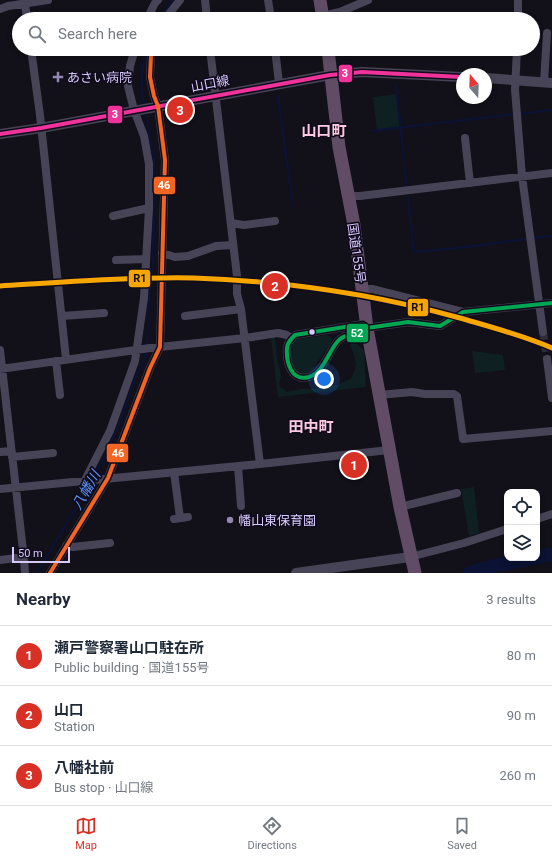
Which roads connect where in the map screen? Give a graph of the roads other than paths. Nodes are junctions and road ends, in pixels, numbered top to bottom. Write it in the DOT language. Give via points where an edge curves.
graph roads {
  1 [pos="48,0"];
  2 [pos="158,0"];
  3 [pos="180,0"];
  4 [pos="205,0"];
  5 [pos="268,0"];
  6 [pos="320,0"];
  7 [pos="368,0"];
  8 [pos="518,0"];
  9 [pos="26,4"];
  10 [pos="0,9"];
  11 [pos="27,12"];
  12 [pos="150,12"];
  13 [pos="170,12"];
  14 [pos="206,12"];
  15 [pos="270,12"];
  16 [pos="322,12"];
  17 [pos="340,12"];
  18 [pos="518,12"];
  19 [pos="547,33"];
  20 [pos="32,56"];
  21 [pos="133,56"];
  22 [pos="151,56"];
  23 [pos="211,56"];
  24 [pos="277,56"];
  25 [pos="329,56"];
  26 [pos="517,56"];
  27 [pos="330,75"];
  28 [pos="456,77"];
  29 [pos="492,78"];
  30 [pos="516,80"];
  31 [pos="548,82"];
  32 [pos="279,83"];
  33 [pos="215,95"];
  34 [pos="155,107"];
  35 [pos="136,110"];
  36 [pos="41,128"];
  37 [pos="0,134"];
  38 [pos="465,138"];
  39 [pos="552,173"];
  40 [pos="522,176"];
  41 [pos="470,183"];
  42 [pos="348,196"];
  43 [pos="148,208"];
  44 [pos="113,216"];
  45 [pos="275,221"];
  46 [pos="231,224"];
  47 [pos="233,245"];
  48 [pos="162,253"];
  49 [pos="146,259"];
  50 [pos="116,260"];
  51 [pos="362,290"];
  52 [pos="552,303"];
  53 [pos="538,305"];
  54 [pos="242,309"];
  55 [pos="463,312"];
  56 [pos="104,313"];
  57 [pos="62,316"];
  58 [pos="185,316"];
  59 [pos="368,328"];
  60 [pos="543,332"];
  61 [pos="245,338"];
  62 [pos="291,339"];
  63 [pos="160,347"];
  64 [pos="0,350"];
  65 [pos="139,350"];
  66 [pos="66,359"];
  67 [pos="547,359"];
  68 [pos="56,361"];
  69 [pos="1,368"];
  70 [pos="60,395"];
  71 [pos="379,395"];
  72 [pos="552,398"];
  73 [pos="4,421"];
  74 [pos="552,431"];
  75 [pos="389,450"];
  76 [pos="0,452"];
  77 [pos="53,453"];
  78 [pos="12,454"];
  79 [pos="260,464"];
  80 [pos="238,466"];
  81 [pos="174,472"];
  82 [pos="104,478"];
  83 [pos="88,480"];
  84 [pos="15,487"];
  85 [pos="0,489"];
  86 [pos="457,493"];
  87 [pos="241,506"];
  88 [pos="400,507"];
  89 [pos="552,514"];
  90 [pos="181,518"];
  91 [pos="540,518"];
  92 [pos="504,530"];
  93 [pos="110,543"];
  94 [pos="66,546"];
  95 [pos="24,557"];
  96 [pos="0,560"];
  97 [pos="412,563"];
  98 [pos="24,573"];
  99 [pos="50,573"];
  100 [pos="296,573"];
  1 -- 9 [label="street"];
  2 -- 12 [label="street"];
  3 -- 13 [label="street"];
  4 -- 14 [label="street"];
  5 -- 15 [label="street"];
  6 -- 16 [label="highway"];
  7 -- 17 [label="street"];
  8 -- 18 [label="street"];
  9 -- 10 [label="street"];
  9 -- 11 [label="street"];
  19 -- 31 [label="street"];
  20 -- 36 [label="street"];
  21 -- 35 [label="street" via="128,86"];
  22 -- 34 [label="street" via="150,77"];
  23 -- 33 [label="street"];
  24 -- 32 [label="street"];
  25 -- 27 [label="highway, 国道155号"];
  26 -- 30 [label="street"];
  27 -- 28 [label="street, 山口線" via="362,72"];
  27 -- 32 [label="street, 山口線"];
  27 -- 42 [label="highway, 国道155号"];
  29 -- 30 [label="street"];
  30 -- 31 [label="street"];
  30 -- 40 [label="street" via="514,90"];
  32 -- 33 [label="street, 山口線"];
  33 -- 34 [label="street, 山口線"];
  33 -- 46 [label="street"];
  34 -- 35 [label="street, 山口線"];
  34 -- 48 [label="street" via="165,160"];
  35 -- 36 [label="street, 山口線"];
  35 -- 43 [label="street" via="148,157"];
  36 -- 37 [label="street, 山口線"];
  36 -- 57 [label="street"];
  38 -- 41 [label="street"];
  39 -- 40 [label="street"];
  40 -- 41 [label="street"];
  40 -- 53 [label="street"];
  41 -- 42 [label="street"];
  42 -- 51 [label="highway, 国道155号"];
  43 -- 44 [label="street"];
  43 -- 49 [label="street"];
  45 -- 46 [label="street"];
  46 -- 47 [label="street"];
  47 -- 48 [label="street" via="216,246 188,256 175,257"];
  47 -- 54 [label="street" via="237,294"];
  48 -- 63 [label="street"];
  49 -- 50 [label="street"];
  49 -- 65 [label="street"];
  51 -- 55 [label="street" via="372,289"];
  51 -- 59 [label="highway, 国道155号"];
  52 -- 53 [label="street"];
  53 -- 55 [label="street"];
  53 -- 60 [label="street"];
  54 -- 58 [label="street"];
  54 -- 61 [label="street"];
  55 -- 59 [label="street" via="440,326 408,322"];
  56 -- 57 [label="street"];
  57 -- 66 [label="street"];
  59 -- 62 [label="street" via="363,324 303,333"];
  59 -- 62 [label="street" via="364,332 352,333 340,339 320,369 308,377 294,375 289,368 287,347"];
  59 -- 71 [label="highway, 国道155号"];
  61 -- 62 [label="street" via="278,334 287,335"];
  61 -- 63 [label="street"];
  61 -- 79 [label="street"];
  63 -- 65 [label="street"];
  63 -- 82 [label="street"];
  64 -- 69 [label="street"];
  65 -- 66 [label="street"];
  65 -- 83 [label="street" via="110,431"];
  66 -- 68 [label="street"];
  67 -- 72 [label="street"];
  68 -- 69 [label="street"];
  68 -- 70 [label="street"];
  69 -- 73 [label="street"];
  71 -- 74 [label="street" via="412,392 454,394 457,396 463,439"];
  71 -- 75 [label="highway, 国道155号"];
  73 -- 78 [label="street"];
  75 -- 79 [label="street"];
  75 -- 88 [label="highway, 国道155号"];
  76 -- 78 [label="street"];
  77 -- 78 [label="street"];
  78 -- 84 [label="street"];
  79 -- 80 [label="street"];
  80 -- 81 [label="street"];
  80 -- 87 [label="street"];
  81 -- 82 [label="street"];
  81 -- 90 [label="street"];
  82 -- 83 [label="street"];
  82 -- 94 [label="street"];
  83 -- 84 [label="street"];
  84 -- 85 [label="street"];
  84 -- 95 [label="street"];
  86 -- 88 [label="street"];
  88 -- 97 [label="highway, 国道155号"];
  89 -- 91 [label="street"];
  92 -- 97 [label="street"];
  93 -- 94 [label="street"];
  94 -- 99 [label="street"];
  95 -- 96 [label="street"];
  95 -- 98 [label="street"];
  97 -- 100 [label="street"];
}
